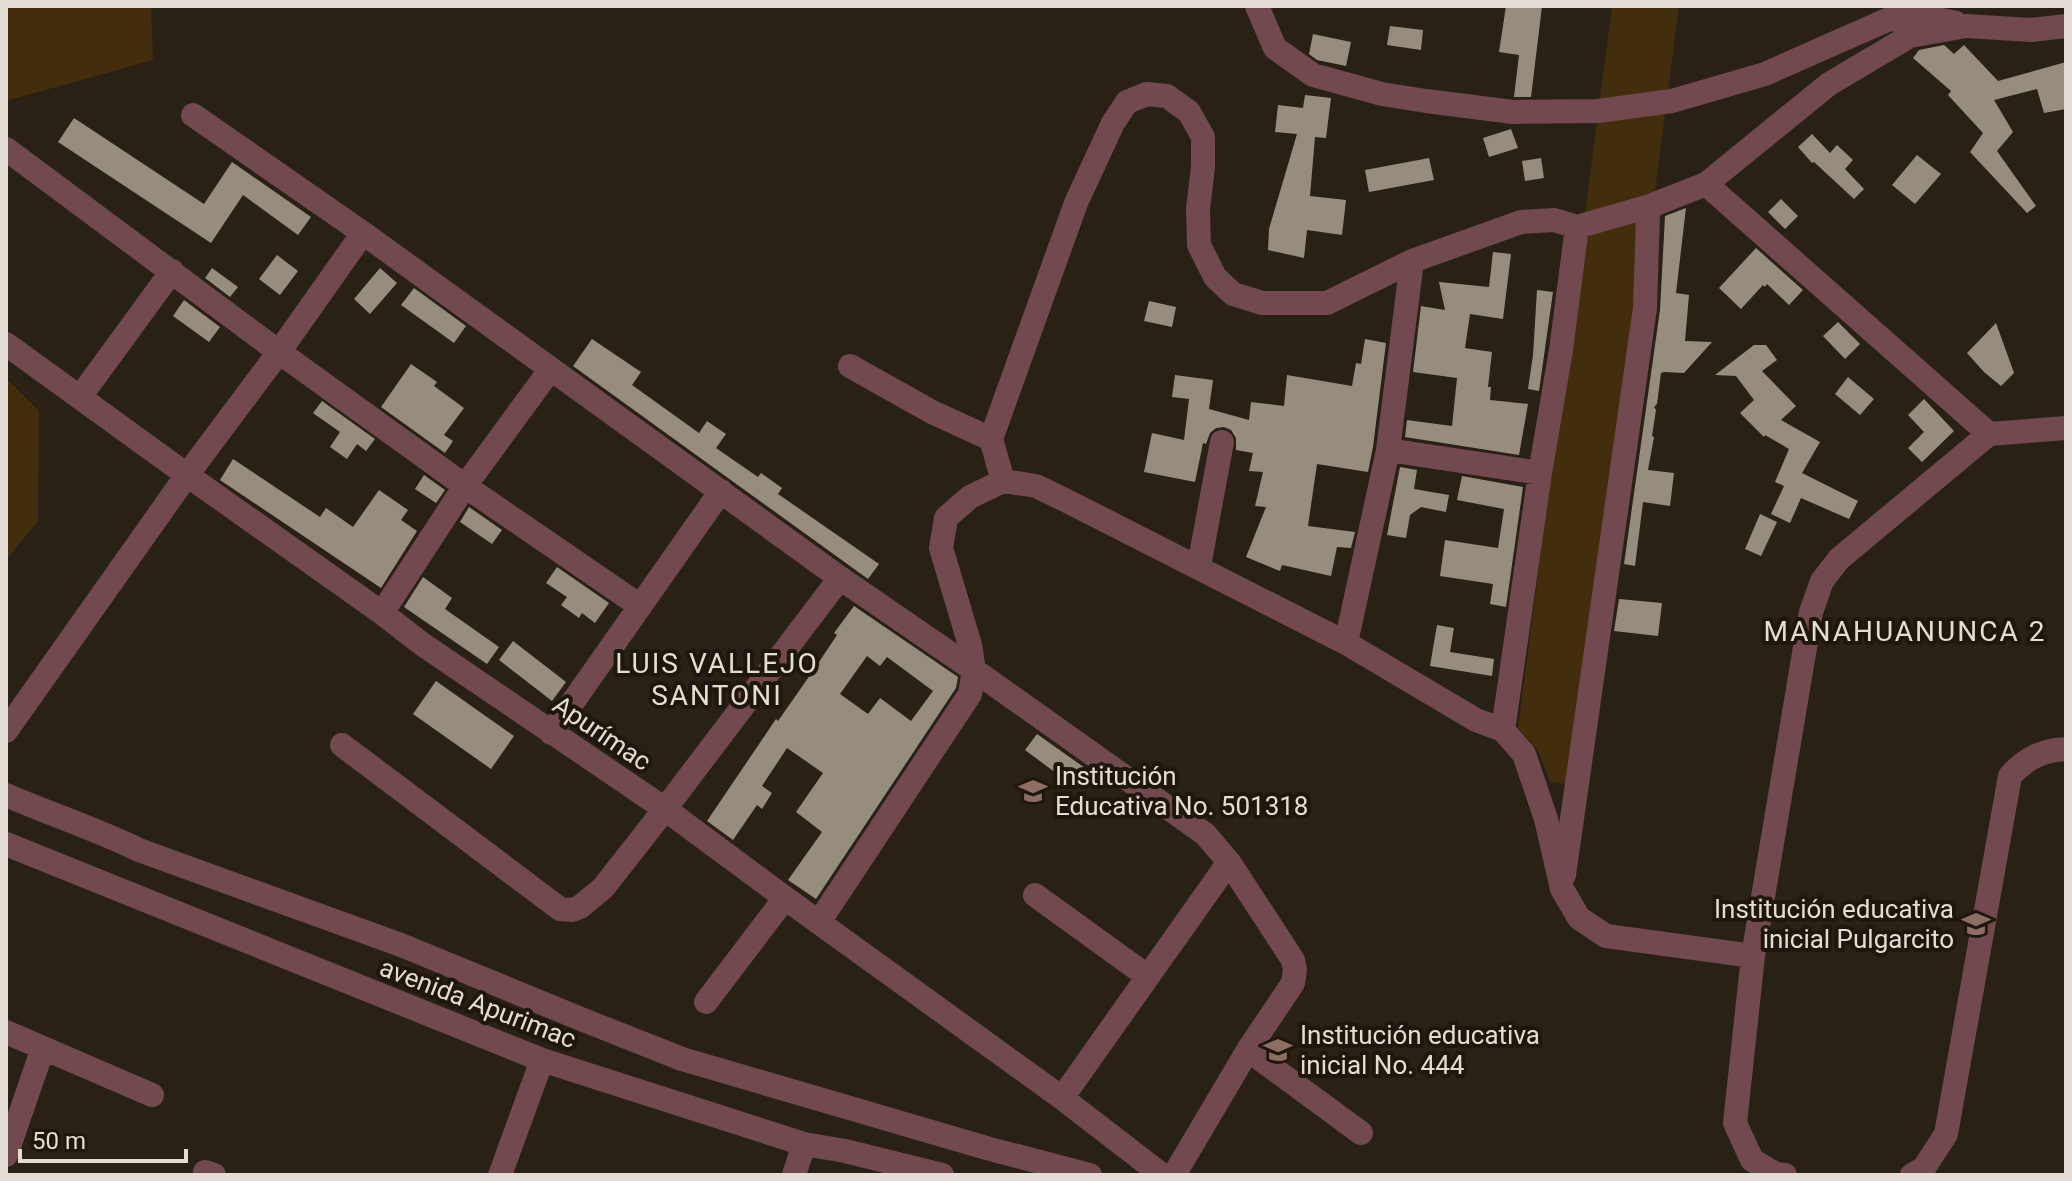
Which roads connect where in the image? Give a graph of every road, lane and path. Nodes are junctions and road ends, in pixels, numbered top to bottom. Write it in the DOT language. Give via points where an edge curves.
graph roads {
  1 [pos="1257,6"];
  2 [pos="1966,26"];
  3 [pos="2066,26"];
  4 [pos="193,115"];
  5 [pos="6,149"];
  6 [pos="1706,184"];
  7 [pos="1650,206"];
  8 [pos="1577,227"];
  9 [pos="363,233"];
  10 [pos="1412,261"];
  11 [pos="172,271"];
  12 [pos="6,344"];
  13 [pos="279,352"];
  14 [pos="850,366"];
  15 [pos="550,370"];
  16 [pos="80,397"];
  17 [pos="2066,428"];
  18 [pos="1989,434"];
  19 [pos="991,439"];
  20 [pos="1222,442"];
  21 [pos="1388,450"];
  22 [pos="1540,473"];
  23 [pos="187,475"];
  24 [pos="1003,481"];
  25 [pos="465,486"];
  26 [pos="721,491"];
  27 [pos="1199,566"];
  28 [pos="840,578"];
  29 [pos="640,606"];
  30 [pos="382,613"];
  31 [pos="1346,643"];
  32 [pos="974,670"];
  33 [pos="1503,730"];
  34 [pos="6,731"];
  35 [pos="551,733"];
  36 [pos="342,745"];
  37 [pos="2066,749"];
  38 [pos="6,795"];
  39 [pos="665,809"];
  40 [pos="6,844"];
  41 [pos="1229,862"];
  42 [pos="1562,889"];
  43 [pos="1035,895"];
  44 [pos="785,898"];
  45 [pos="819,922"];
  46 [pos="1753,956"];
  47 [pos="1147,976"];
  48 [pos="706,1002"];
  49 [pos="6,1032"];
  50 [pos="43,1048"];
  51 [pos="1248,1050"];
  52 [pos="542,1060"];
  53 [pos="152,1095"];
  54 [pos="1062,1098"];
  55 [pos="1361,1133"];
  56 [pos="804,1144"];
  57 [pos="6,1155"];
  58 [pos="500,1175"];
  59 [pos="794,1175"];
  60 [pos="942,1175"];
  61 [pos="1090,1175"];
  62 [pos="1162,1175"];
  63 [pos="1174,1175"];
  64 [pos="1785,1175"];
  65 [pos="1912,1175"];
  1 -- 2 [label="street" via="1275,48 1313,75 1382,94 1513,112 1598,111 1672,101 1765,74 1887,20 1923,16"];
  2 -- 3 [label="street"];
  2 -- 6 [label="street" via="1910,36 1829,84"];
  4 -- 9 [label="street"];
  5 -- 11 [label="street"];
  6 -- 7 [label="street"];
  6 -- 18 [label="street"];
  7 -- 8 [label="street"];
  7 -- 42 [label="street" via="1645,308"];
  8 -- 10 [label="street" via="1554,220 1521,222"];
  8 -- 22 [label="street"];
  9 -- 13 [label="street"];
  9 -- 15 [label="street"];
  10 -- 19 [label="street" via="1327,303 1262,303 1233,294 1215,277 1199,245 1203,137 1189,112 1167,96 1147,94 1127,102 1076,203"];
  10 -- 21 [label="street"];
  11 -- 13 [label="street"];
  11 -- 16 [label="street"];
  12 -- 16 [label="street, Apurímac"];
  13 -- 23 [label="street"];
  13 -- 25 [label="street"];
  14 -- 19 [label="street"];
  15 -- 25 [label="street"];
  15 -- 26 [label="street"];
  16 -- 23 [label="street, Apurímac"];
  17 -- 18 [label="street"];
  18 -- 46 [label="street" via="1839,559 1822,581 1811,612"];
  19 -- 24 [label="street"];
  20 -- 27 [label="street"];
  21 -- 22 [label="street"];
  21 -- 31 [label="street"];
  22 -- 33 [label="street"];
  23 -- 30 [label="street, Apurímac"];
  23 -- 34 [label="street"];
  24 -- 27 [label="street" via="1036,486"];
  24 -- 32 [label="street" via="970,497 946,518 941,548"];
  25 -- 29 [label="street"];
  25 -- 30 [label="street"];
  26 -- 28 [label="street"];
  26 -- 29 [label="street"];
  27 -- 31 [label="street"];
  28 -- 32 [label="street"];
  28 -- 39 [label="street"];
  29 -- 35 [label="street"];
  30 -- 35 [label="street, Apurímac"];
  31 -- 33 [label="street" via="1476,720"];
  32 -- 41 [label="street" via="1205,834"];
  32 -- 45 [label="street" via="970,694"];
  33 -- 42 [label="street" via="1524,754"];
  35 -- 39 [label="street, Apurímac"];
  36 -- 39 [label="street" via="560,909 580,907 603,888"];
  37 -- 65 [label="street" via="2038,754 2010,776 1946,1134 1924,1168"];
  38 -- 61 [label="street" via="682,1059"];
  39 -- 44 [label="street, Apurímac"];
  40 -- 52 [label="street, avenida Apurimac"];
  41 -- 47 [label="street"];
  41 -- 51 [label="street" via="1295,970 1293,983"];
  42 -- 46 [label="street" via="1579,918 1606,936"];
  43 -- 47 [label="street"];
  44 -- 45 [label="street, Apurímac"];
  44 -- 48 [label="street"];
  45 -- 54 [label="street, Apurímac"];
  46 -- 64 [label="street" via="1735,1123 1752,1160"];
  47 -- 54 [label="street"];
  49 -- 50 [label="street"];
  50 -- 53 [label="street"];
  50 -- 57 [label="street"];
  51 -- 55 [label="street"];
  51 -- 63 [label="street"];
  52 -- 56 [label="street, avenida Apurimac"];
  52 -- 58 [label="street"];
  54 -- 62 [label="street, Apurímac"];
  56 -- 59 [label="street"];
  56 -- 60 [label="street, avenida Apurimac"];
}
